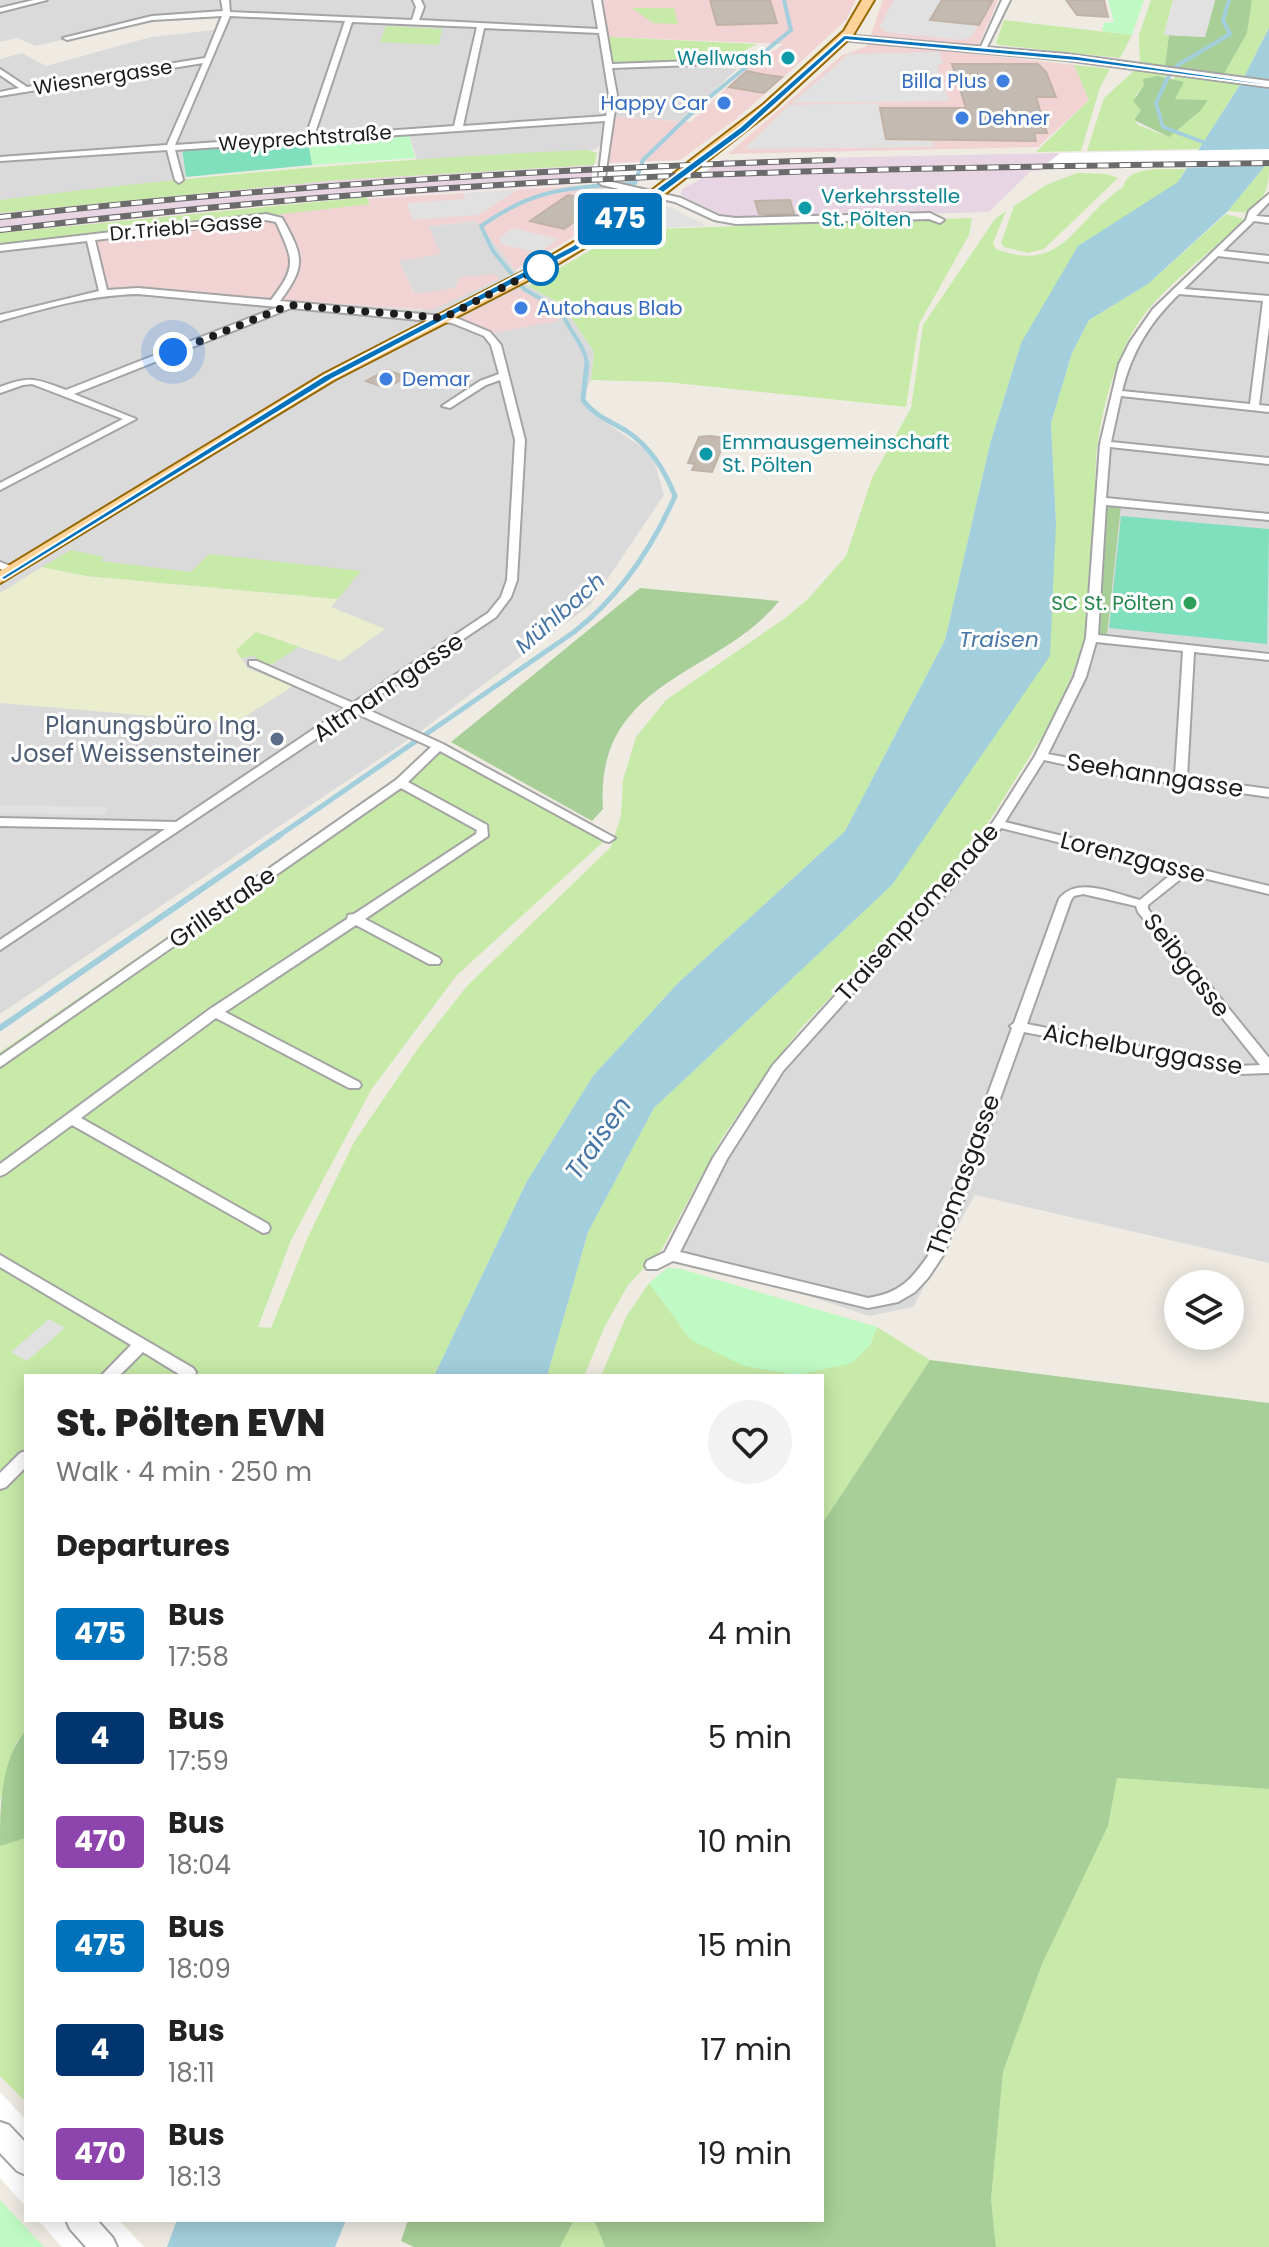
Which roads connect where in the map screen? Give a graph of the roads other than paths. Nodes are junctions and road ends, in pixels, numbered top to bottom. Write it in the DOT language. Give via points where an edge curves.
graph roads {
  1 [pos="43,0"];
  2 [pos="225,0"];
  3 [pos="417,0"];
  4 [pos="597,0"];
  5 [pos="868,0"];
  6 [pos="1006,0"];
  7 [pos="0,10"];
  8 [pos="227,13"];
  9 [pos="349,19"];
  10 [pos="415,22"];
  11 [pos="481,25"];
  12 [pos="602,31"];
  13 [pos="67,38"];
  14 [pos="844,38"];
  15 [pos="982,49"];
  16 [pos="206,60"];
  17 [pos="694,63"];
  18 [pos="609,66"];
  19 [pos="0,71"];
  20 [pos="1269,84"];
  21 [pos="25,89"];
  22 [pos="0,94"];
  23 [pos="611,118"];
  24 [pos="458,128"];
  25 [pos="309,138"];
  26 [pos="170,147"];
  27 [pos="0,159"];
  28 [pos="179,180"];
  29 [pos="656,194"];
  30 [pos="1269,197"];
  31 [pos="1252,218"];
  32 [pos="940,220"];
  33 [pos="1269,220"];
  34 [pos="90,236"];
  35 [pos="0,248"];
  36 [pos="1215,253"];
  37 [pos="1269,259"];
  38 [pos="103,291"];
  39 [pos="1177,291"];
  40 [pos="1269,299"];
  41 [pos="274,303"];
  42 [pos="290,305"];
  43 [pos="0,318"];
  44 [pos="443,318"];
  45 [pos="503,376"];
  46 [pos="0,390"];
  47 [pos="1117,393"];
  48 [pos="65,394"];
  49 [pos="447,406"];
  50 [pos="1254,408"];
  51 [pos="1269,409"];
  52 [pos="1105,444"];
  53 [pos="1269,461"];
  54 [pos="0,487"];
  55 [pos="1101,501"];
  56 [pos="1269,517"];
  57 [pos="4,571"];
  58 [pos="1092,638"];
  59 [pos="1189,648"];
  60 [pos="1269,657"];
  61 [pos="253,663"];
  62 [pos="357,708"];
  63 [pos="439,746"];
  64 [pos="1041,756"];
  65 [pos="1181,781"];
  66 [pos="400,783"];
  67 [pos="1269,793"];
  68 [pos="0,822"];
  69 [pos="998,824"];
  70 [pos="179,826"];
  71 [pos="609,838"];
  72 [pos="1184,870"];
  73 [pos="1269,890"];
  74 [pos="1142,904"];
  75 [pos="353,918"];
  76 [pos="0,946"];
  77 [pos="434,961"];
  78 [pos="215,1012"];
  79 [pos="1017,1026"];
  80 [pos="0,1063"];
  81 [pos="1269,1068"];
  82 [pos="354,1085"];
  83 [pos="71,1118"];
  84 [pos="0,1171"];
  85 [pos="263,1228"];
  86 [pos="671,1255"];
  87 [pos="0,1260"];
  88 [pos="652,1265"];
  89 [pos="141,1345"];
  90 [pos="188,1372"];
  91 [pos="111,1374"];
  92 [pos="24,1459"];
  93 [pos="0,1483"];
  94 [pos="0,2134"];
  95 [pos="24,2160"];
  96 [pos="81,2222"];
  97 [pos="104,2247"];
  1 -- 7 [label="street"];
  2 -- 8 [label="street"];
  3 -- 10 [label="street"];
  4 -- 12 [label="street"];
  5 -- 14 [label="main road"];
  6 -- 15 [label="street"];
  8 -- 9 [label="street"];
  8 -- 13 [label="street" via="152,18"];
  8 -- 16 [label="street"];
  9 -- 10 [label="street"];
  9 -- 25 [label="street"];
  10 -- 11 [label="street"];
  11 -- 12 [label="street"];
  11 -- 24 [label="street"];
  12 -- 18 [label="street"];
  14 -- 15 [label="street"];
  14 -- 29 [label="main road" via="743,129"];
  15 -- 20 [label="street"];
  16 -- 21 [label="street, Wiesnergasse"];
  16 -- 26 [label="street"];
  17 -- 18 [label="street"];
  18 -- 23 [label="street"];
  19 -- 21 [label="street"];
  21 -- 22 [label="street, Wiesnergasse"];
  23 -- 24 [label="street, Weyprechtstraße"];
  23 -- 29 [label="street" via="602,181"];
  24 -- 25 [label="street, Weyprechtstraße"];
  25 -- 26 [label="street, Weyprechtstraße"];
  26 -- 27 [label="street, Weyprechtstraße"];
  26 -- 28 [label="street"];
  29 -- 32 [label="street" via="736,221 930,216"];
  29 -- 44 [label="main road" via="575,248"];
  30 -- 31 [label="street, Traisenpromenade"];
  31 -- 33 [label="street"];
  31 -- 36 [label="street, Traisenpromenade"];
  34 -- 35 [label="street, Dr.Triebl-Gasse"];
  34 -- 38 [label="street"];
  34 -- 41 [label="street, Dr.Triebl-Gasse" via="266,217 279,220 297,268"];
  36 -- 37 [label="street"];
  36 -- 39 [label="street, Traisenpromenade"];
  38 -- 41 [label="street, Altmanngasse"];
  38 -- 43 [label="street, Altmanngasse"];
  39 -- 40 [label="street"];
  39 -- 47 [label="street, Traisenpromenade" via="1135,342"];
  40 -- 50 [label="street"];
  41 -- 42 [label="street, Altmanngasse"];
  42 -- 44 [label="street, Altmanngasse"];
  42 -- 48 [label="street"];
  44 -- 45 [label="street, Altmanngasse" via="487,334 496,345"];
  44 -- 57 [label="main road" via="329,377"];
  45 -- 49 [label="street"];
  45 -- 62 [label="street, Altmanngasse" via="520,440 516,548 506,597 474,630"];
  46 -- 48 [label="street" via="33,381"];
  47 -- 50 [label="street"];
  47 -- 52 [label="street, Traisenpromenade"];
  48 -- 54 [label="street" via="131,419"];
  50 -- 51 [label="street"];
  52 -- 53 [label="street"];
  52 -- 55 [label="street, Traisenpromenade"];
  55 -- 56 [label="street"];
  55 -- 58 [label="street, Traisenpromenade"];
  58 -- 59 [label="street"];
  58 -- 64 [label="street, Traisenpromenade" via="1080,677"];
  59 -- 60 [label="street"];
  59 -- 65 [label="street"];
  61 -- 62 [label="street"];
  62 -- 63 [label="street"];
  62 -- 70 [label="street, Altmanngasse"];
  63 -- 66 [label="street, Grillstraße"];
  63 -- 71 [label="street"];
  64 -- 65 [label="street, Seehanngasse"];
  64 -- 69 [label="street, Traisenpromenade"];
  65 -- 67 [label="street, Seehanngasse"];
  66 -- 75 [label="street" via="483,828 482,836"];
  66 -- 80 [label="street, Grillstraße"];
  68 -- 70 [label="street"];
  69 -- 72 [label="street, Lorenzgasse"];
  69 -- 86 [label="street, Traisenpromenade" via="778,1068 720,1158"];
  70 -- 76 [label="street, Altmanngasse"];
  72 -- 73 [label="street, Lorenzgasse"];
  72 -- 74 [label="street, Seibgasse"];
  74 -- 79 [label="street, Thomasgasse" via="1083,890 1068,895"];
  74 -- 81 [label="street, Seibgasse"];
  75 -- 77 [label="street"];
  75 -- 78 [label="street"];
  78 -- 82 [label="street"];
  78 -- 83 [label="street"];
  79 -- 81 [label="street, Aichelburggasse" via="1239,1070"];
  79 -- 86 [label="street, Thomasgasse" via="937,1254 900,1296 853,1301"];
  83 -- 84 [label="street"];
  83 -- 85 [label="street"];
  86 -- 88 [label="street"];
  87 -- 89 [label="street"];
  89 -- 90 [label="street"];
  89 -- 91 [label="street"];
  92 -- 93 [label="street"];
  94 -- 95 [label="street"];
  96 -- 97 [label="street"];
}
